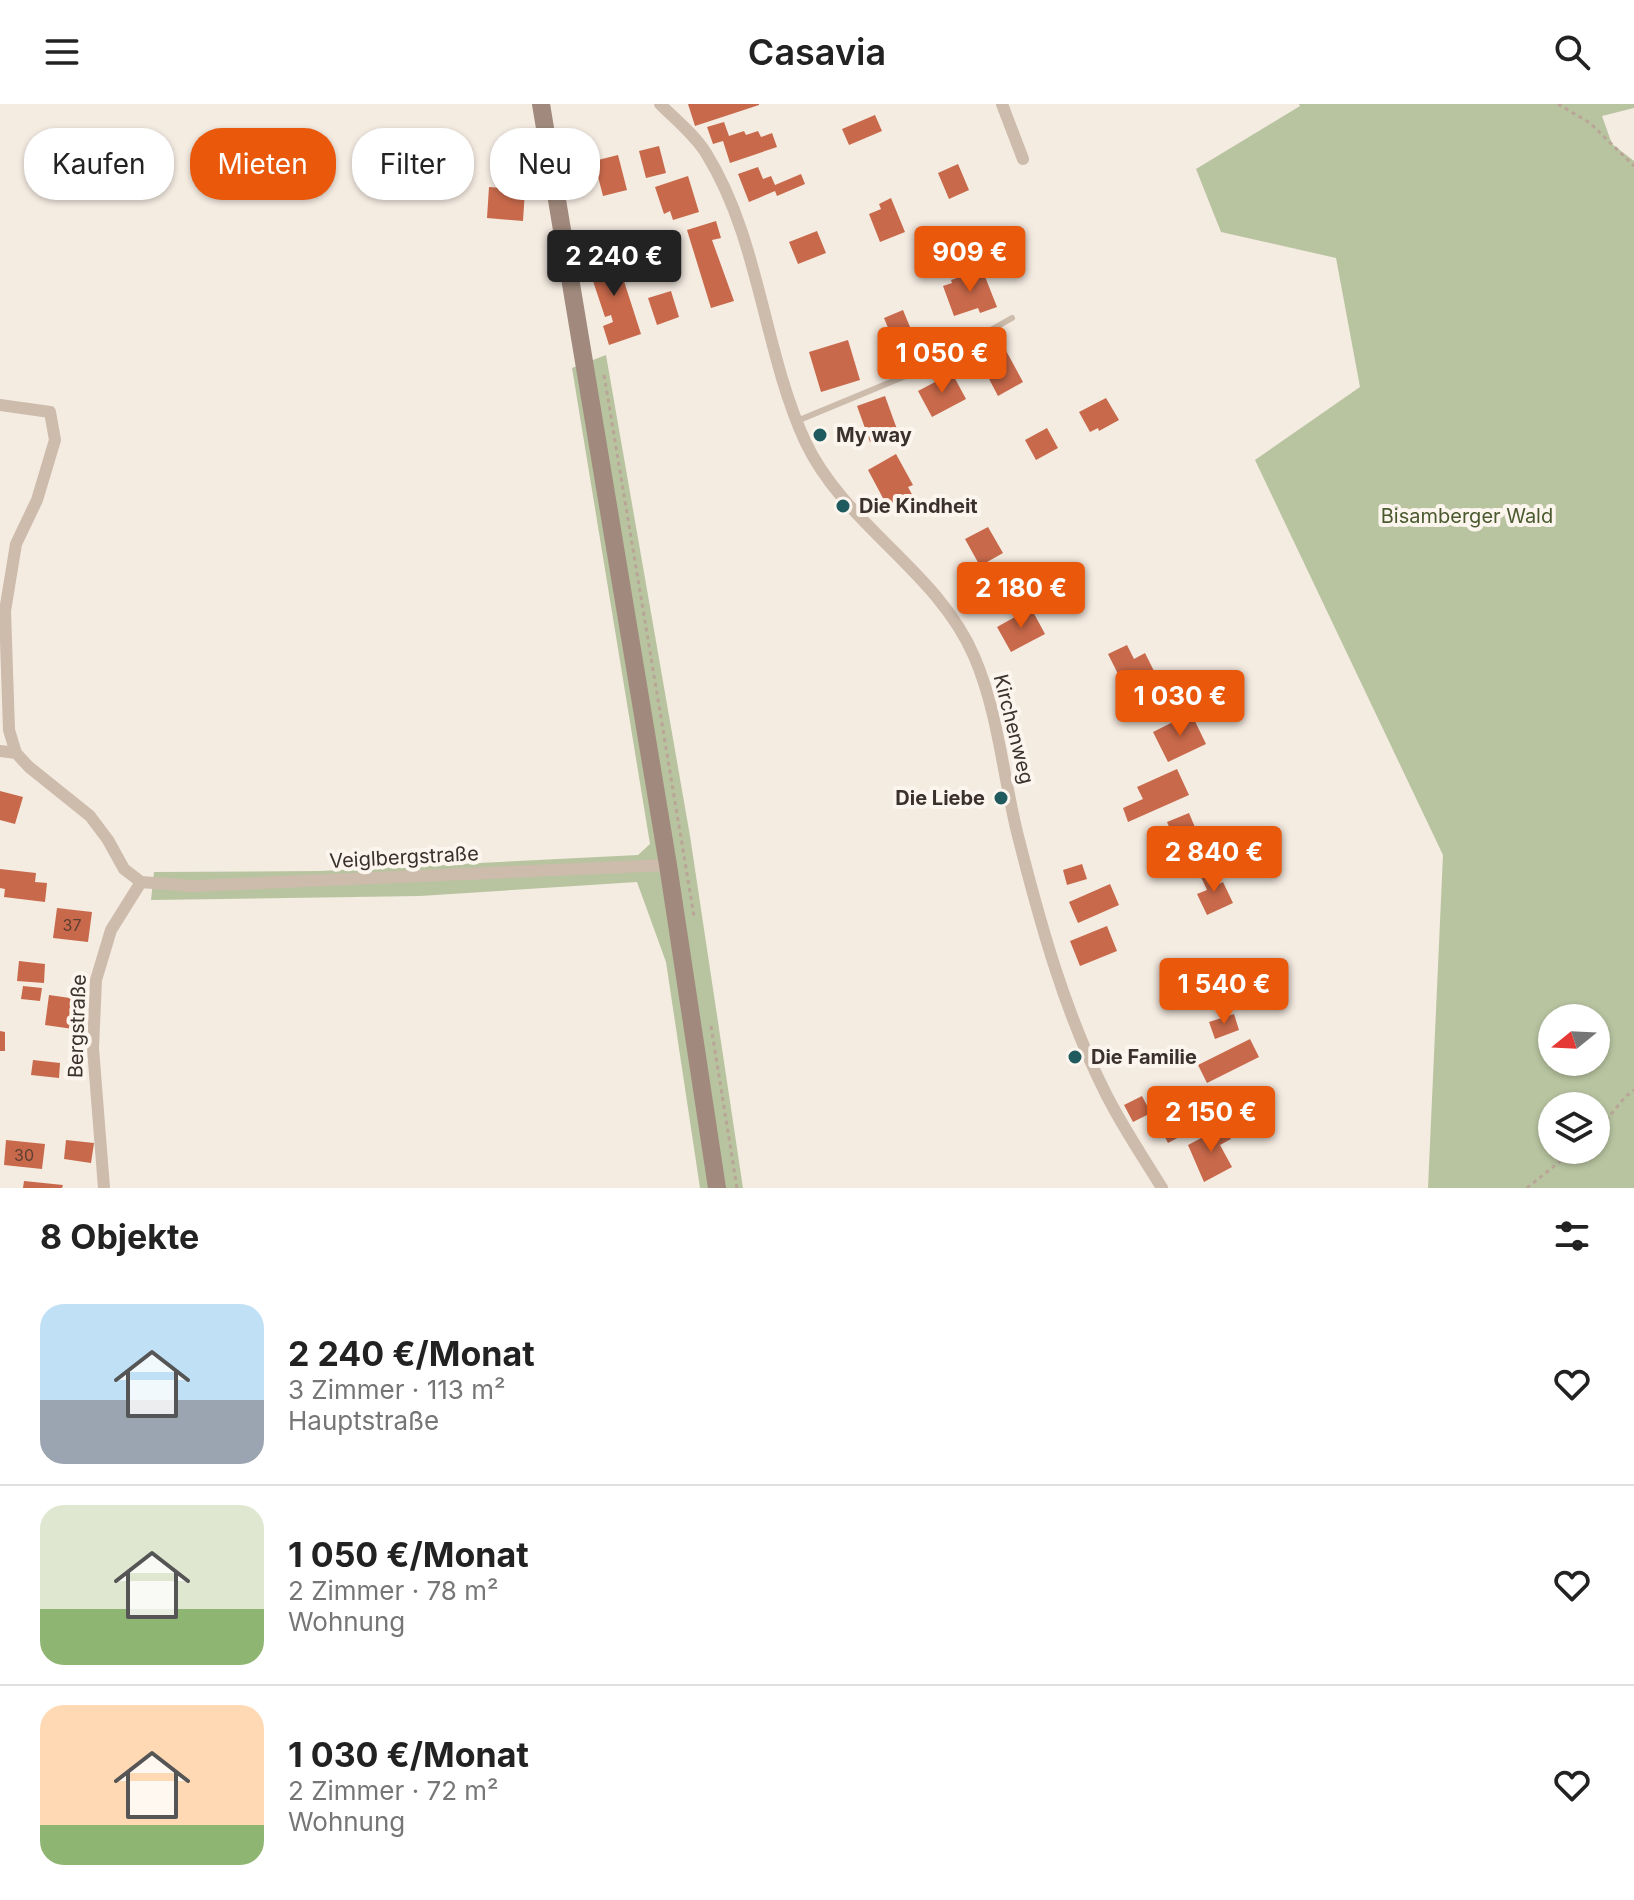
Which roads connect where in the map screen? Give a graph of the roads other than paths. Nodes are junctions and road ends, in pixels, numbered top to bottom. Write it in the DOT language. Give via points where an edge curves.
graph roads {
  1 [pos="541,104"];
  2 [pos="660,104"];
  3 [pos="1002,104"];
  4 [pos="1023,159"];
  5 [pos="1012,318"];
  6 [pos="0,405"];
  7 [pos="797,421"];
  8 [pos="0,544"];
  9 [pos="16,544"];
  10 [pos="3,611"];
  11 [pos="0,751"];
  12 [pos="16,753"];
  13 [pos="668,865"];
  14 [pos="141,882"];
  15 [pos="104,1188"];
  16 [pos="717,1188"];
  17 [pos="1162,1188"];
  1 -- 13 [label="main road"];
  2 -- 7 [label="street, Kirchenweg" via="705,152 731,205"];
  3 -- 4 [label="street"];
  5 -- 7 [label="lane" via="920,370"];
  6 -- 9 [label="street" via="50,412 55,440 37,500"];
  7 -- 17 [label="street, Kirchenweg" via="823,471 952,614 974,656 1046,941 1106,1095"];
  8 -- 9 [label="street"];
  9 -- 10 [label="street"];
  10 -- 12 [label="street" via="9,730"];
  11 -- 12 [label="street"];
  12 -- 14 [label="street" via="90,816 124,869"];
  13 -- 14 [label="street, Veiglbergstraße" via="192,886"];
  13 -- 16 [label="main road"];
  14 -- 15 [label="street, Bergstraße" via="111,930 96,980 93,1048"];
}
